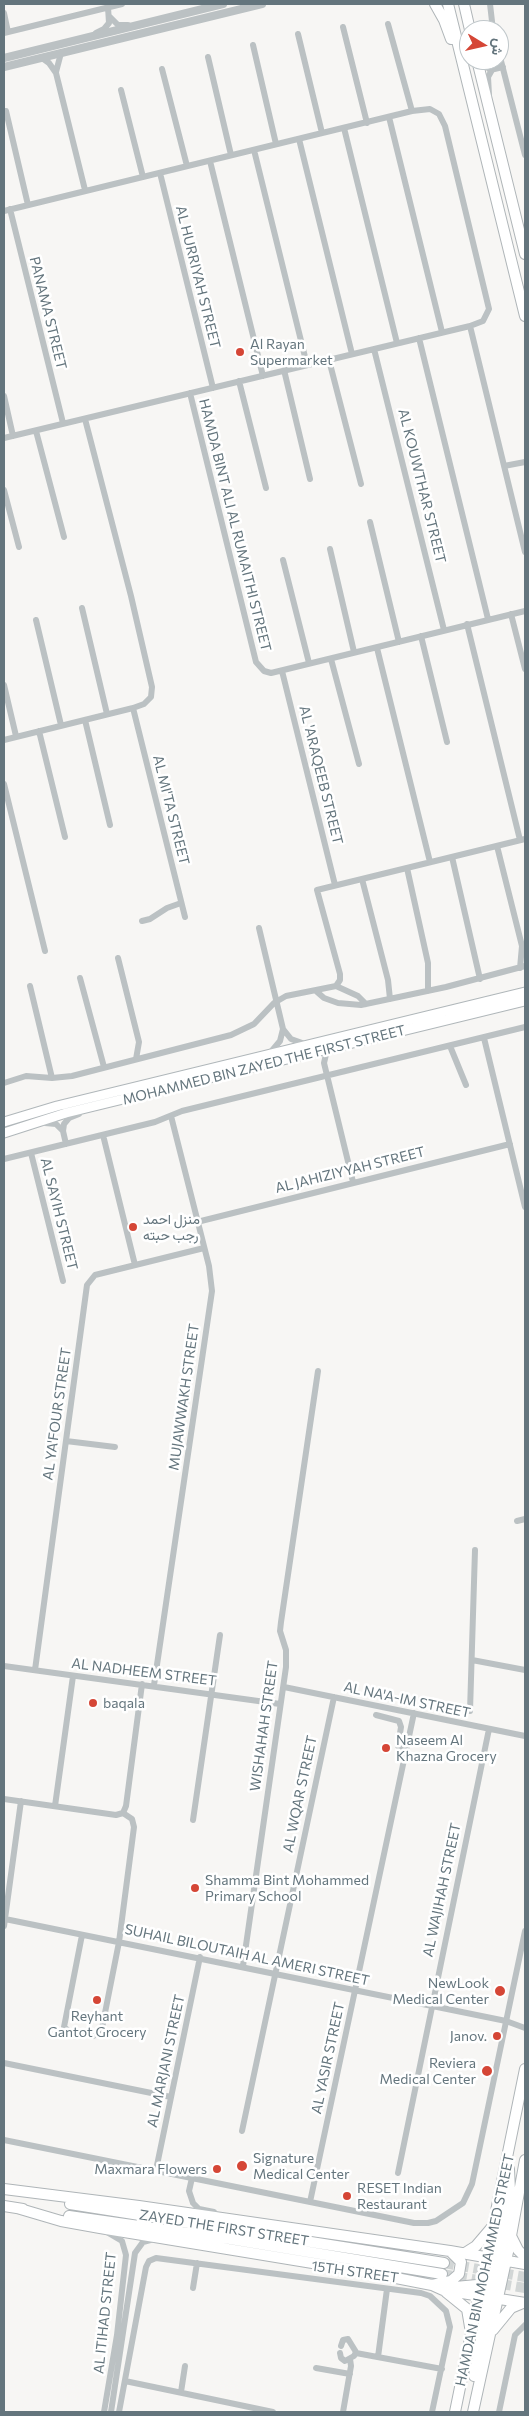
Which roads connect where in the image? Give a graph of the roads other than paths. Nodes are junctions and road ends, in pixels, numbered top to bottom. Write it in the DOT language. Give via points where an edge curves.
graph roads {
  1 [pos="122,4"];
  2 [pos="223,4"];
  3 [pos="262,4"];
  4 [pos="434,4"];
  5 [pos="448,4"];
  6 [pos="464,4"];
  7 [pos="490,4"];
  8 [pos="108,7"];
  9 [pos="4,13"];
  10 [pos="110,17"];
  11 [pos="468,20"];
  12 [pos="492,20"];
  13 [pos="143,24"];
  14 [pos="388,24"];
  15 [pos="343,27"];
  16 [pos="6,32"];
  17 [pos="298,34"];
  18 [pos="86,38"];
  19 [pos="253,45"];
  20 [pos="61,53"];
  21 [pos="208,57"];
  22 [pos="4,58"];
  23 [pos="42,58"];
  24 [pos="4,67"];
  25 [pos="162,69"];
  26 [pos="481,70"];
  27 [pos="492,70"];
  28 [pos="504,70"];
  29 [pos="56,73"];
  30 [pos="121,90"];
  31 [pos="488,100"];
  32 [pos="6,111"];
  33 [pos="412,111"];
  34 [pos="389,117"];
  35 [pos="367,123"];
  36 [pos="478,126"];
  37 [pos="344,128"];
  38 [pos="322,134"];
  39 [pos="299,139"];
  40 [pos="276,144"];
  41 [pos="524,146"];
  42 [pos="254,150"];
  43 [pos="231,155"];
  44 [pos="525,155"];
  45 [pos="210,160"];
  46 [pos="187,166"];
  47 [pos="160,173"];
  48 [pos="143,177"];
  49 [pos="85,190"];
  50 [pos="28,205"];
  51 [pos="7,210"];
  52 [pos="525,254"];
  53 [pos="525,316"];
  54 [pos="470,326"];
  55 [pos="442,332"];
  56 [pos="420,338"];
  57 [pos="396,343"];
  58 [pos="374,349"];
  59 [pos="352,354"];
  60 [pos="329,360"];
  61 [pos="307,365"];
  62 [pos="284,370"];
  63 [pos="263,376"];
  64 [pos="239,381"];
  65 [pos="213,388"];
  66 [pos="190,393"];
  67 [pos="4,396"];
  68 [pos="85,419"];
  69 [pos="62,424"];
  70 [pos="36,431"];
  71 [pos="13,436"];
  72 [pos="4,438"];
  73 [pos="525,462"];
  74 [pos="504,466"];
  75 [pos="310,479"];
  76 [pos="362,484"];
  77 [pos="266,488"];
  78 [pos="4,490"];
  79 [pos="370,522"];
  80 [pos="64,536"];
  81 [pos="19,547"];
  82 [pos="330,549"];
  83 [pos="525,552"];
  84 [pos="283,560"];
  85 [pos="82,608"];
  86 [pos="525,611"];
  87 [pos="511,614"];
  88 [pos="488,619"];
  89 [pos="36,620"];
  90 [pos="467,624"];
  91 [pos="444,630"];
  92 [pos="421,636"];
  93 [pos="399,642"];
  94 [pos="377,648"];
  95 [pos="354,652"];
  96 [pos="331,659"];
  97 [pos="309,664"];
  98 [pos="525,669"];
  99 [pos="282,671"];
  100 [pos="4,685"];
  101 [pos="133,708"];
  102 [pos="107,714"];
  103 [pos="84,720"];
  104 [pos="61,726"];
  105 [pos="39,731"];
  106 [pos="16,736"];
  107 [pos="4,740"];
  108 [pos="447,742"];
  109 [pos="359,764"];
  110 [pos="4,784"];
  111 [pos="110,826"];
  112 [pos="65,837"];
  113 [pos="523,839"];
  114 [pos="497,846"];
  115 [pos="452,857"];
  116 [pos="430,862"];
  117 [pos="407,868"];
  118 [pos="362,879"];
  119 [pos="335,885"];
  120 [pos="181,903"];
  121 [pos="185,917"];
  122 [pos="142,921"];
  123 [pos="258,928"];
  124 [pos="45,951"];
  125 [pos="118,958"];
  126 [pos="523,967"];
  127 [pos="80,978"];
  128 [pos="480,979"];
  129 [pos="30,986"];
  130 [pos="336,986"];
  131 [pos="316,991"];
  132 [pos="428,991"];
  133 [pos="525,992"];
  134 [pos="390,999"];
  135 [pos="276,1001"];
  136 [pos="525,1001"];
  137 [pos="366,1004"];
  138 [pos="525,1027"];
  139 [pos="283,1029"];
  140 [pos="484,1038"];
  141 [pos="139,1042"];
  142 [pos="309,1045"];
  143 [pos="450,1046"];
  144 [pos="328,1050"];
  145 [pos="314,1053"];
  146 [pos="267,1055"];
  147 [pos="150,1056"];
  148 [pos="136,1059"];
  149 [pos="324,1063"];
  150 [pos="104,1068"];
  151 [pos="326,1076"];
  152 [pos="52,1078"];
  153 [pos="4,1083"];
  154 [pos="466,1085"];
  155 [pos="113,1103"];
  156 [pos="170,1116"];
  157 [pos="4,1122"];
  158 [pos="63,1131"];
  159 [pos="5,1133"];
  160 [pos="103,1135"];
  161 [pos="66,1144"];
  162 [pos="510,1144"];
  163 [pos="31,1153"];
  164 [pos="4,1159"];
  165 [pos="353,1182"];
  166 [pos="523,1189"];
  167 [pos="525,1207"];
  168 [pos="197,1222"];
  169 [pos="204,1248"];
  170 [pos="135,1265"];
  171 [pos="62,1281"];
  172 [pos="318,1371"];
  173 [pos="66,1441"];
  174 [pos="115,1447"];
  175 [pos="525,1519"];
  176 [pos="517,1521"];
  177 [pos="475,1550"];
  178 [pos="220,1635"];
  179 [pos="472,1660"];
  180 [pos="4,1668"];
  181 [pos="35,1670"];
  182 [pos="525,1670"];
  183 [pos="72,1676"];
  184 [pos="142,1684"];
  185 [pos="154,1686"];
  186 [pos="284,1687"];
  187 [pos="211,1693"];
  188 [pos="334,1697"];
  189 [pos="280,1704"];
  190 [pos="470,1711"];
  191 [pos="414,1713"];
  192 [pos="376,1715"];
  193 [pos="489,1729"];
  194 [pos="525,1736"];
  195 [pos="406,1752"];
  196 [pos="4,1799"];
  197 [pos="21,1801"];
  198 [pos="55,1806"];
  199 [pos="123,1812"];
  200 [pos="193,1820"];
  201 [pos="5,1919"];
  202 [pos="4,1926"];
  203 [pos="525,1931"];
  204 [pos="82,1935"];
  205 [pos="119,1942"];
  206 [pos="200,1957"];
  207 [pos="243,1966"];
  208 [pos="275,1973"];
  209 [pos="355,1990"];
  210 [pos="431,2006"];
  211 [pos="506,2021"];
  212 [pos="525,2021"];
  213 [pos="514,2023"];
  214 [pos="525,2028"];
  215 [pos="4,2063"];
  216 [pos="525,2069"];
  217 [pos="171,2097"];
  218 [pos="242,2131"];
  219 [pos="4,2140"];
  220 [pos="508,2158"];
  221 [pos="525,2160"];
  222 [pos="156,2170"];
  223 [pos="398,2173"];
  224 [pos="192,2178"];
  225 [pos="4,2189"];
  226 [pos="4,2194"];
  227 [pos="310,2202"];
  228 [pos="4,2206"];
  229 [pos="16,2208"];
  230 [pos="244,2221"];
  231 [pos="495,2223"];
  232 [pos="100,2228"];
  233 [pos="511,2236"];
  234 [pos="162,2239"];
  235 [pos="450,2251"];
  236 [pos="465,2253"];
  237 [pos="525,2257"];
  238 [pos="497,2259"];
  239 [pos="197,2263"];
  240 [pos="444,2263"];
  241 [pos="525,2264"];
  242 [pos="442,2274"];
  243 [pos="432,2285"];
  244 [pos="130,2288"];
  245 [pos="193,2288"];
  246 [pos="387,2288"];
  247 [pos="142,2290"];
  248 [pos="443,2290"];
  249 [pos="489,2290"];
  250 [pos="525,2303"];
  251 [pos="525,2325"];
  252 [pos="471,2333"];
  253 [pos="490,2335"];
  254 [pos="356,2353"];
  255 [pos="378,2357"];
  256 [pos="350,2359"];
  257 [pos="185,2366"];
  258 [pos="316,2368"];
  259 [pos="442,2370"];
  260 [pos="350,2374"];
  261 [pos="125,2381"];
  262 [pos="181,2392"];
  263 [pos="476,2397"];
  264 [pos="104,2412"];
  265 [pos="110,2412"];
  266 [pos="119,2412"];
  267 [pos="273,2412"];
  268 [pos="342,2412"];
  269 [pos="432,2412"];
  270 [pos="455,2412"];
  271 [pos="473,2412"];
  272 [pos="498,2412"];
  1 -- 8 [label="street"];
  2 -- 13 [label="street"];
  3 -- 20 [label="street"];
  4 -- 36 [label="main road" via="448,30 469,109"];
  5 -- 36 [label="main road"];
  6 -- 11 [label="main road"];
  7 -- 12 [label="street"];
  8 -- 10 [label="street"];
  8 -- 16 [label="street"];
  9 -- 16 [label="street"];
  10 -- 13 [label="street" via="118,25"];
  10 -- 18 [label="street" via="106,28"];
  13 -- 18 [label="street"];
  14 -- 33 [label="street"];
  15 -- 35 [label="street"];
  17 -- 38 [label="street"];
  18 -- 22 [label="street"];
  19 -- 40 [label="street"];
  20 -- 23 [label="street"];
  20 -- 29 [label="street"];
  21 -- 43 [label="street"];
  23 -- 24 [label="street"];
  23 -- 29 [label="street"];
  25 -- 46 [label="street"];
  26 -- 31 [label="main road"];
  27 -- 31 [label="street" via="488,77"];
  28 -- 41 [label="street"];
  29 -- 49 [label="street"];
  30 -- 48 [label="street"];
  31 -- 52 [label="main road"];
  32 -- 50 [label="street"];
  33 -- 34 [label="street"];
  33 -- 54 [label="street" via="433,110 445,126 489,309 483,321"];
  34 -- 35 [label="street"];
  34 -- 55 [label="street"];
  35 -- 37 [label="street"];
  36 -- 53 [label="main road"];
  37 -- 38 [label="street"];
  37 -- 57 [label="street"];
  38 -- 39 [label="street"];
  39 -- 40 [label="street"];
  39 -- 59 [label="street"];
  40 -- 42 [label="street"];
  41 -- 44 [label="street"];
  42 -- 43 [label="street"];
  42 -- 61 [label="street"];
  43 -- 45 [label="street"];
  45 -- 46 [label="street"];
  45 -- 63 [label="street"];
  46 -- 47 [label="street"];
  47 -- 48 [label="street"];
  47 -- 65 [label="street, AL HURRIYAH STREET"];
  48 -- 49 [label="street"];
  49 -- 50 [label="street"];
  50 -- 51 [label="street"];
  51 -- 69 [label="street, PANAMA STREET"];
  54 -- 55 [label="street"];
  54 -- 74 [label="street"];
  55 -- 56 [label="street"];
  56 -- 57 [label="street"];
  56 -- 88 [label="street"];
  57 -- 58 [label="street"];
  58 -- 59 [label="street"];
  58 -- 91 [label="street, AL KOUWTHAR STREET"];
  59 -- 60 [label="street"];
  60 -- 61 [label="street"];
  60 -- 76 [label="street"];
  61 -- 62 [label="street"];
  62 -- 63 [label="street"];
  62 -- 75 [label="street"];
  63 -- 64 [label="street"];
  64 -- 65 [label="street"];
  64 -- 77 [label="street"];
  65 -- 66 [label="street"];
  66 -- 68 [label="street"];
  66 -- 99 [label="street, HAMDA BINT ALI AL RUMAITHI STREET" via="256,662 267,673"];
  67 -- 71 [label="street"];
  68 -- 69 [label="street"];
  68 -- 101 [label="street" via="153,692 149,702"];
  69 -- 70 [label="street"];
  70 -- 71 [label="street"];
  70 -- 80 [label="street"];
  71 -- 72 [label="street"];
  73 -- 74 [label="street"];
  74 -- 83 [label="street"];
  78 -- 81 [label="street"];
  79 -- 93 [label="street"];
  82 -- 95 [label="street"];
  84 -- 97 [label="street"];
  85 -- 102 [label="street"];
  86 -- 87 [label="street, HAMDA BINT ALI AL RUMAITHI STREET"];
  87 -- 88 [label="street, HAMDA BINT ALI AL RUMAITHI STREET"];
  87 -- 98 [label="street"];
  88 -- 90 [label="street, HAMDA BINT ALI AL RUMAITHI STREET"];
  89 -- 104 [label="street"];
  90 -- 91 [label="street, HAMDA BINT ALI AL RUMAITHI STREET"];
  90 -- 113 [label="street"];
  91 -- 92 [label="street, HAMDA BINT ALI AL RUMAITHI STREET"];
  92 -- 93 [label="street, HAMDA BINT ALI AL RUMAITHI STREET"];
  92 -- 108 [label="street"];
  93 -- 94 [label="street, HAMDA BINT ALI AL RUMAITHI STREET"];
  94 -- 95 [label="street, HAMDA BINT ALI AL RUMAITHI STREET"];
  94 -- 116 [label="street"];
  95 -- 96 [label="street, HAMDA BINT ALI AL RUMAITHI STREET"];
  96 -- 97 [label="street, HAMDA BINT ALI AL RUMAITHI STREET"];
  96 -- 109 [label="street"];
  97 -- 99 [label="street, HAMDA BINT ALI AL RUMAITHI STREET"];
  99 -- 119 [label="street, AL 'ARAQEEB STREET"];
  100 -- 106 [label="street"];
  101 -- 102 [label="street"];
  101 -- 120 [label="street, AL MI'TA STREET"];
  102 -- 103 [label="street"];
  103 -- 104 [label="street"];
  103 -- 111 [label="street"];
  104 -- 105 [label="street"];
  105 -- 106 [label="street"];
  105 -- 112 [label="street"];
  106 -- 107 [label="street"];
  110 -- 124 [label="street"];
  113 -- 114 [label="street"];
  114 -- 115 [label="street"];
  114 -- 126 [label="street" via="522,946"];
  115 -- 116 [label="street"];
  115 -- 128 [label="street"];
  116 -- 117 [label="street"];
  117 -- 118 [label="street"];
  117 -- 132 [label="street" via="428,963"];
  118 -- 119 [label="street"];
  118 -- 134 [label="street"];
  119 -- 130 [label="street" via="317,890 341,976"];
  120 -- 121 [label="street, AL MI'TA STREET"];
  120 -- 122 [label="street"];
  123 -- 135 [label="street"];
  125 -- 141 [label="street"];
  126 -- 128 [label="street"];
  127 -- 150 [label="street"];
  128 -- 132 [label="street"];
  129 -- 152 [label="street"];
  130 -- 131 [label="street"];
  130 -- 137 [label="street" via="358,996"];
  131 -- 135 [label="street"];
  131 -- 137 [label="street" via="324,998 342,1004"];
  132 -- 134 [label="street"];
  133 -- 142 [label="main road, MOHAMMED BIN ZAYED THE FIRST STREET"];
  134 -- 137 [label="street"];
  135 -- 139 [label="street"];
  135 -- 147 [label="street" via="259,1020 243,1030"];
  136 -- 144 [label="main road, MOHAMMED BIN ZAYED THE FIRST STREET"];
  138 -- 140 [label="street"];
  139 -- 142 [label="street" via="291,1039"];
  139 -- 146 [label="street" via="280,1042"];
  140 -- 143 [label="street"];
  140 -- 162 [label="street"];
  141 -- 147 [label="street"];
  141 -- 148 [label="street"];
  142 -- 146 [label="main road, MOHAMMED BIN ZAYED THE FIRST STREET"];
  143 -- 151 [label="street"];
  143 -- 154 [label="street"];
  144 -- 145 [label="main road, MOHAMMED BIN ZAYED THE FIRST STREET"];
  144 -- 149 [label="street"];
  145 -- 149 [label="street"];
  145 -- 155 [label="main road, MOHAMMED BIN ZAYED THE FIRST STREET"];
  146 -- 157 [label="main road, MOHAMMED BIN ZAYED THE FIRST STREET"];
  147 -- 148 [label="street"];
  148 -- 150 [label="street"];
  149 -- 151 [label="street"];
  150 -- 152 [label="street"];
  151 -- 156 [label="street"];
  151 -- 165 [label="street"];
  152 -- 153 [label="street" via="26,1076"];
  155 -- 158 [label="street" via="72,1116 64,1124"];
  155 -- 159 [label="main road, MOHAMMED BIN ZAYED THE FIRST STREET" via="47,1118"];
  156 -- 160 [label="street"];
  156 -- 168 [label="street, MUJAWWAKH STREET"];
  158 -- 159 [label="street" via="56,1124 46,1122"];
  158 -- 161 [label="street"];
  160 -- 161 [label="street"];
  160 -- 170 [label="street"];
  161 -- 163 [label="street"];
  162 -- 165 [label="street, AL JAHIZIYYAH STREET"];
  162 -- 166 [label="street"];
  163 -- 164 [label="street"];
  163 -- 171 [label="street, AL SAYIH STREET"];
  165 -- 168 [label="street, AL JAHIZIYYAH STREET"];
  166 -- 167 [label="street"];
  168 -- 169 [label="street, MUJAWWAKH STREET"];
  169 -- 170 [label="street, AL YA'FOUR STREET"];
  169 -- 185 [label="street, MUJAWWAKH STREET" via="212,1280 212,1296"];
  170 -- 173 [label="street, AL YA'FOUR STREET" via="95,1275 87,1285"];
  172 -- 186 [label="street, WISHAHAH STREET" via="280,1631 287,1659"];
  173 -- 174 [label="street"];
  173 -- 181 [label="street, AL YA'FOUR STREET"];
  175 -- 176 [label="street"];
  177 -- 179 [label="street"];
  178 -- 187 [label="street"];
  179 -- 182 [label="street"];
  179 -- 190 [label="street"];
  180 -- 181 [label="street, AL NADHEEM STREET"];
  181 -- 183 [label="street, AL NADHEEM STREET"];
  183 -- 184 [label="street, AL NADHEEM STREET"];
  183 -- 198 [label="street"];
  184 -- 185 [label="street, AL NADHEEM STREET"];
  184 -- 199 [label="street"];
  185 -- 187 [label="street, AL NADHEEM STREET"];
  186 -- 188 [label="street, AL NA'A-IM STREET"];
  186 -- 189 [label="street, WISHAHAH STREET"];
  187 -- 189 [label="street, AL NADHEEM STREET"];
  187 -- 200 [label="street"];
  188 -- 191 [label="street, AL NA'A-IM STREET"];
  188 -- 208 [label="street, AL WQAR STREET"];
  189 -- 207 [label="street, WISHAHAH STREET"];
  191 -- 193 [label="street, AL NA'A-IM STREET"];
  191 -- 195 [label="street, AL YASIR STREET"];
  192 -- 195 [label="street" via="399,1721 398,1746"];
  193 -- 194 [label="street, AL NA'A-IM STREET"];
  193 -- 210 [label="street, AL WAJIHAH STREET"];
  195 -- 209 [label="street, AL YASIR STREET"];
  196 -- 197 [label="street"];
  197 -- 198 [label="street"];
  197 -- 201 [label="street"];
  198 -- 199 [label="street" via="116,1815"];
  199 -- 205 [label="street" via="132,1819 134,1827"];
  201 -- 202 [label="street"];
  201 -- 204 [label="street, SUHAIL BILOUTAIH AL AMERI STREET"];
  203 -- 211 [label="street"];
  204 -- 205 [label="street, SUHAIL BILOUTAIH AL AMERI STREET"];
  204 -- 205 [label="street" via="64,2027 90,2036 102,2028"];
  205 -- 206 [label="street, SUHAIL BILOUTAIH AL AMERI STREET"];
  206 -- 207 [label="street, SUHAIL BILOUTAIH AL AMERI STREET"];
  206 -- 217 [label="street, AL MARJANI STREET"];
  207 -- 208 [label="street, SUHAIL BILOUTAIH AL AMERI STREET"];
  208 -- 209 [label="street, SUHAIL BILOUTAIH AL AMERI STREET"];
  208 -- 218 [label="street, AL WQAR STREET"];
  209 -- 210 [label="street, SUHAIL BILOUTAIH AL AMERI STREET"];
  209 -- 227 [label="street, AL YASIR STREET"];
  210 -- 211 [label="street, SUHAIL BILOUTAIH AL AMERI STREET"];
  210 -- 223 [label="street, AL WAJIHAH STREET"];
  211 -- 213 [label="street, SUHAIL BILOUTAIH AL AMERI STREET"];
  211 -- 227 [label="street" via="474,2177 467,2197 456,2209 428,2223"];
  212 -- 213 [label="street, SUHAIL BILOUTAIH AL AMERI STREET"];
  213 -- 214 [label="street, SUHAIL BILOUTAIH AL AMERI STREET"];
  215 -- 217 [label="street"];
  216 -- 220 [label="main road, HAMDAN BIN MOHAMMED STREET"];
  217 -- 222 [label="street, AL MARJANI STREET"];
  219 -- 222 [label="street"];
  220 -- 231 [label="main road, HAMDAN BIN MOHAMMED STREET"];
  220 -- 238 [label="main road" via="510,2191"];
  221 -- 233 [label="main road, HAMDAN BIN MOHAMMED STREET"];
  222 -- 224 [label="street"];
  224 -- 227 [label="street"];
  224 -- 230 [label="street" via="189,2196 196,2206"];
  225 -- 230 [label="main road"];
  226 -- 240 [label="main road, ZAYED THE FIRST STREET"];
  228 -- 229 [label="main road, ZAYED THE FIRST STREET"];
  229 -- 232 [label="main road"];
  229 -- 242 [label="main road, ZAYED THE FIRST STREET"];
  230 -- 235 [label="main road"];
  231 -- 236 [label="main road" via="476,2246"];
  231 -- 238 [label="main road, HAMDAN BIN MOHAMMED STREET"];
  232 -- 234 [label="main road"];
  232 -- 264 [label="street, AL ITIHAD STREET" via="122,2241 126,2255"];
  233 -- 237 [label="main road"];
  233 -- 238 [label="main road, HAMDAN BIN MOHAMMED STREET"];
  234 -- 243 [label="main road"];
  234 -- 244 [label="street, AL ITIHAD STREET" via="147,2240 139,2246"];
  235 -- 236 [label="main road"];
  235 -- 243 [label="main road" via="460,2262 459,2274 451,2281"];
  236 -- 238 [label="main road"];
  238 -- 241 [label="main road"];
  238 -- 249 [label="main road, HAMDAN BIN MOHAMMED STREET"];
  238 -- 249 [label="main road, HAMDAN BIN MOHAMMED STREET"];
  238 -- 249 [label="main road" via="501,2274"];
  239 -- 245 [label="street"];
  239 -- 246 [label="street, 15TH STREET"];
  239 -- 247 [label="street, 15TH STREET" via="159,2258 151,2260 146,2267"];
  243 -- 248 [label="main road"];
  243 -- 249 [label="main road"];
  244 -- 247 [label="street"];
  244 -- 265 [label="street, AL ITIHAD STREET"];
  246 -- 255 [label="street"];
  246 -- 259 [label="street, 15TH STREET" via="426,2295 438,2301 446,2311 450,2327"];
  247 -- 261 [label="street"];
  248 -- 249 [label="main road"];
  248 -- 252 [label="main road" via="467,2309"];
  249 -- 250 [label="main road"];
  249 -- 252 [label="main road, HAMDAN BIN MOHAMMED STREET"];
  249 -- 253 [label="main road, HAMDAN BIN MOHAMMED STREET"];
  249 -- 263 [label="main road" via="474,2379"];
  250 -- 253 [label="main road" via="512,2308"];
  251 -- 272 [label="street" via="515,2335"];
  252 -- 270 [label="main road, HAMDAN BIN MOHAMMED STREET"];
  253 -- 263 [label="main road, HAMDAN BIN MOHAMMED STREET"];
  254 -- 255 [label="street"];
  254 -- 256 [label="street"];
  254 -- 256 [label="street" via="348,2339 343,2340 343,2360"];
  255 -- 259 [label="street"];
  256 -- 260 [label="street"];
  257 -- 262 [label="street"];
  258 -- 260 [label="street"];
  259 -- 269 [label="street, 15TH STREET"];
  260 -- 268 [label="street"];
  261 -- 262 [label="street"];
  261 -- 266 [label="street"];
  262 -- 267 [label="street"];
  263 -- 271 [label="main road, HAMDAN BIN MOHAMMED STREET"];
}
